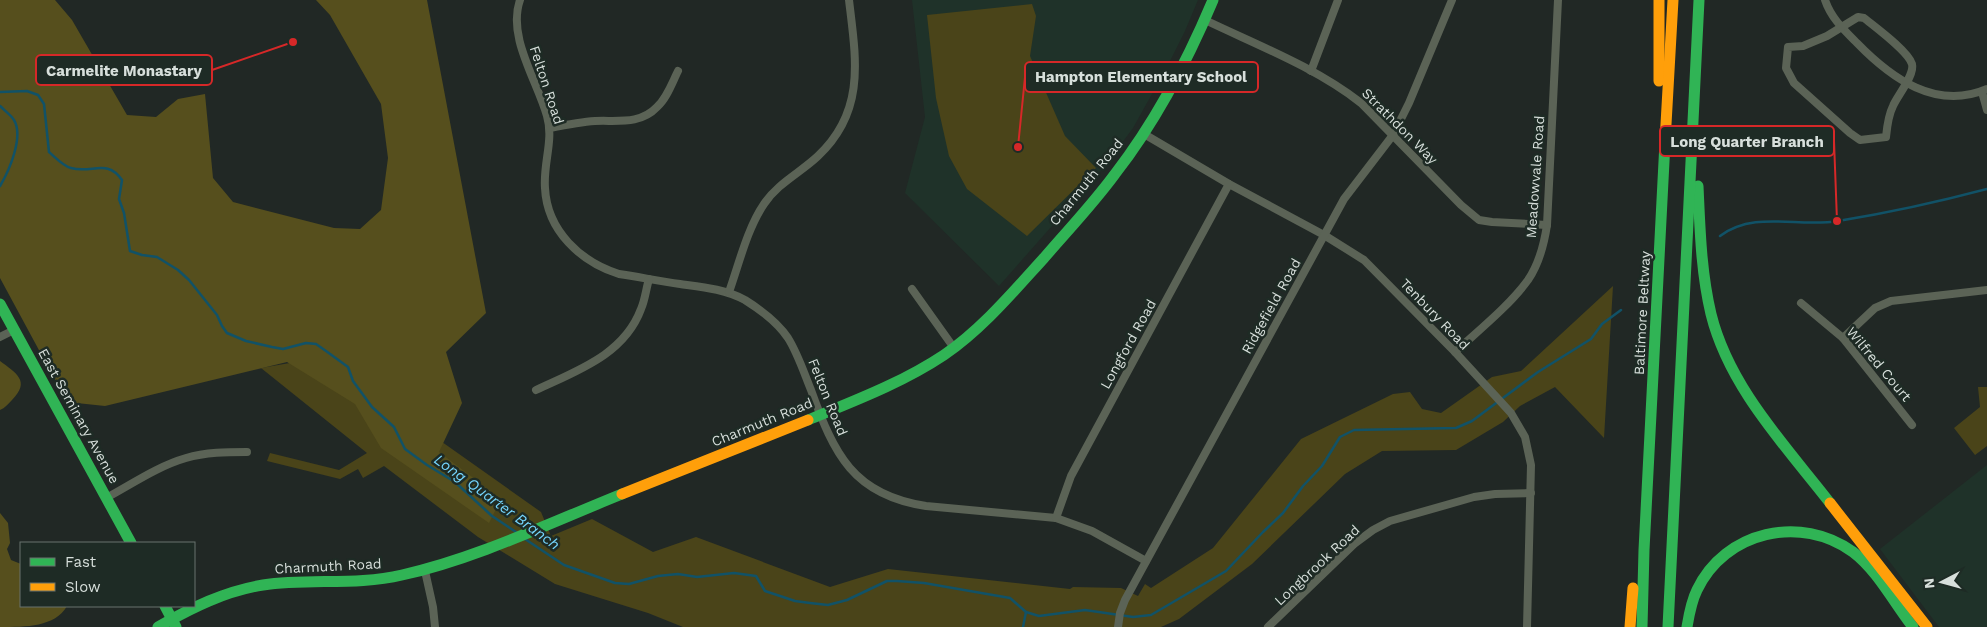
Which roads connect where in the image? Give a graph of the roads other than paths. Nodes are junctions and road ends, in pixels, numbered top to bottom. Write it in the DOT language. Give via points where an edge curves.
graph roads {
  1 [pos="520,0"];
  2 [pos="849,0"];
  3 [pos="1213,0"];
  4 [pos="1338,0"];
  5 [pos="1452,0"];
  6 [pos="1558,0"];
  7 [pos="1659,0"];
  8 [pos="1673,0"];
  9 [pos="1699,0"];
  10 [pos="1704,0"];
  11 [pos="1825,0"];
  12 [pos="1205,20"];
  13 [pos="1841,28"];
  14 [pos="1696,52"];
  15 [pos="678,71"];
  16 [pos="1311,71"];
  17 [pos="1905,84"];
  18 [pos="1984,91"];
  19 [pos="1694,106"];
  20 [pos="1987,110"];
  21 [pos="550,128"];
  22 [pos="1144,134"];
  23 [pos="1393,135"];
  24 [pos="1229,184"];
  25 [pos="1546,226"];
  26 [pos="1324,236"];
  27 [pos="1660,252"];
  28 [pos="649,279"];
  29 [pos="912,289"];
  30 [pos="1987,290"];
  31 [pos="729,292"];
  32 [pos="1801,303"];
  33 [pos="0,304"];
  34 [pos="3,316"];
  35 [pos="14,330"];
  36 [pos="0,337"];
  37 [pos="1843,338"];
  38 [pos="954,348"];
  39 [pos="1455,352"];
  40 [pos="536,390"];
  41 [pos="820,415"];
  42 [pos="1912,424"];
  43 [pos="1651,427"];
  44 [pos="247,452"];
  45 [pos="1531,493"];
  46 [pos="106,498"];
  47 [pos="1056,518"];
  48 [pos="130,542"];
  49 [pos="1146,561"];
  50 [pos="425,570"];
  51 [pos="166,607"];
  52 [pos="174,623"];
  53 [pos="1118,624"];
  54 [pos="158,627"];
  55 [pos="435,627"];
  56 [pos="1268,627"];
  57 [pos="1527,627"];
  58 [pos="1630,627"];
  59 [pos="1642,627"];
  60 [pos="1668,627"];
  61 [pos="1687,627"];
  62 [pos="1913,627"];
  63 [pos="1927,627"];
  1 -- 21 [label="street, Felton Road" via="516,11 517,33"];
  2 -- 31 [label="street" via="856,58 854,95 849,110 832,142 790,176 764,203"];
  3 -- 12 [label="main road, Charmuth Road"];
  4 -- 16 [label="street"];
  5 -- 23 [label="street, Ridgefield Road"];
  6 -- 25 [label="street, Meadowvale Road"];
  7 -- 27 [label="main road"];
  8 -- 27 [label="main road, Baltimore Beltway"];
  9 -- 14 [label="main road"];
  10 -- 14 [label="main road"];
  11 -- 13 [label="street"];
  12 -- 16 [label="street, Strathdon Way"];
  12 -- 22 [label="main road, Charmuth Road"];
  13 -- 17 [label="street"];
  13 -- 17 [label="street" via="1858,16 1896,44 1912,63 1912,72"];
  13 -- 17 [label="street" via="1804,46 1788,47 1786,68 1794,83 1850,133 1864,140 1886,137 1892,108"];
  14 -- 19 [label="main road"];
  15 -- 21 [label="street" via="664,100 638,119 582,122"];
  16 -- 23 [label="street, Strathdon Way" via="1354,97"];
  17 -- 18 [label="street" via="1946,96"];
  18 -- 20 [label="street"];
  19 -- 60 [label="main road"];
  19 -- 63 [label="main road" via="1705,283 1726,355 1752,402"];
  21 -- 28 [label="street, Felton Road" via="545,188 548,204 562,236 585,258 604,269"];
  22 -- 24 [label="street, Tenbury Road"];
  22 -- 38 [label="main road, Charmuth Road" via="1115,175 1010,296"];
  23 -- 25 [label="street, Strathdon Way" via="1479,220"];
  23 -- 26 [label="street, Ridgefield Road" via="1344,199"];
  24 -- 26 [label="street, Tenbury Road"];
  24 -- 47 [label="street, Longford Road" via="1071,476"];
  25 -- 39 [label="street, Meadowvale Road" via="1544,244 1528,280"];
  26 -- 39 [label="street, Tenbury Road" via="1364,260"];
  26 -- 49 [label="street, Ridgefield Road"];
  27 -- 43 [label="main road, Baltimore Beltway"];
  28 -- 31 [label="street, Felton Road"];
  28 -- 40 [label="street" via="641,309 620,342 607,354"];
  29 -- 38 [label="street"];
  30 -- 37 [label="street" via="1890,301 1875,308"];
  31 -- 41 [label="street, Felton Road" via="761,311 787,337"];
  32 -- 37 [label="street, Wilfred Court"];
  33 -- 34 [label="main road, East Seminary Avenue"];
  34 -- 35 [label="main road, East Seminary Avenue"];
  35 -- 36 [label="street"];
  35 -- 46 [label="main road, East Seminary Avenue"];
  37 -- 42 [label="street, Wilfred Court"];
  38 -- 41 [label="main road, Charmuth Road" via="893,384"];
  39 -- 45 [label="street, Tenbury Road" via="1519,425 1531,465"];
  41 -- 47 [label="street, Felton Road" via="842,458 869,486 887,497 926,506"];
  41 -- 50 [label="main road, Charmuth Road"];
  43 -- 58 [label="main road"];
  43 -- 59 [label="main road, Baltimore Beltway"];
  44 -- 46 [label="street" via="186,458 168,464"];
  45 -- 56 [label="street, Longbrook Road" via="1474,497 1390,521 1372,530"];
  45 -- 57 [label="street, Tenbury Road"];
  46 -- 48 [label="main road, East Seminary Avenue"];
  47 -- 49 [label="street, Felton Road" via="1092,531"];
  49 -- 53 [label="street, Ridgefield Road" via="1122,606"];
  50 -- 52 [label="main road, Charmuth Road" via="362,582 264,585 210,600"];
  50 -- 55 [label="street"];
  51 -- 52 [label="main road"];
  52 -- 54 [label="main road, Charmuth Road"];
  61 -- 62 [label="main road" via="1692,600 1716,561 1740,543 1756,536 1790,531 1825,537 1853,553"];
}
